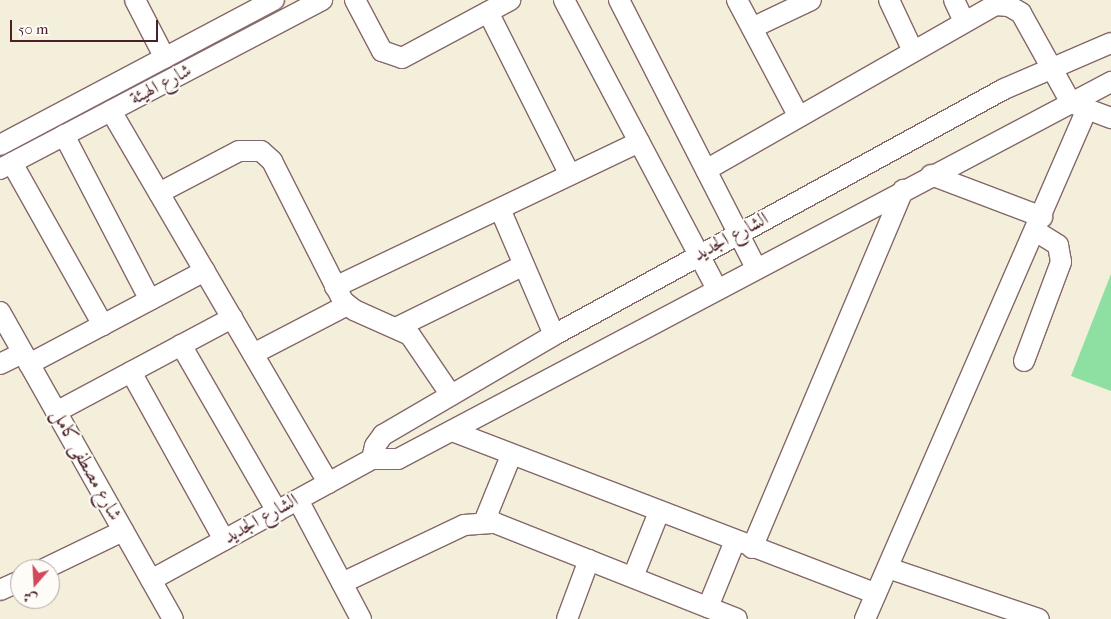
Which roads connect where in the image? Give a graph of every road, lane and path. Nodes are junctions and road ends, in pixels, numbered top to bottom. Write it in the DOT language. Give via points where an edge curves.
graph roads {
  1 [pos="135,0"];
  2 [pos="274,0"];
  3 [pos="322,0"];
  4 [pos="355,0"];
  5 [pos="510,0"];
  6 [pos="564,0"];
  7 [pos="619,0"];
  8 [pos="737,0"];
  9 [pos="811,0"];
  10 [pos="889,0"];
  11 [pos="954,0"];
  12 [pos="488,12"];
  13 [pos="964,21"];
  14 [pos="752,28"];
  15 [pos="1111,43"];
  16 [pos="913,51"];
  17 [pos="165,58"];
  18 [pos="1052,69"];
  19 [pos="1111,82"];
  20 [pos="1079,106"];
  21 [pos="111,111"];
  22 [pos="799,117"];
  23 [pos="1111,118"];
  24 [pos="64,135"];
  25 [pos="639,142"];
  26 [pos="0,145"];
  27 [pos="6,166"];
  28 [pos="706,170"];
  29 [pos="570,175"];
  30 [pos="931,175"];
  31 [pos="903,190"];
  32 [pos="159,193"];
  33 [pos="500,209"];
  34 [pos="1039,224"];
  35 [pos="738,233"];
  36 [pos="699,254"];
  37 [pos="524,265"];
  38 [pos="756,268"];
  39 [pos="205,271"];
  40 [pos="336,287"];
  41 [pos="717,289"];
  42 [pos="150,300"];
  43 [pos="347,305"];
  44 [pos="0,312"];
  45 [pos="232,318"];
  46 [pos="103,325"];
  47 [pos="398,327"];
  48 [pos="554,335"];
  49 [pos="181,345"];
  50 [pos="253,354"];
  51 [pos="26,359"];
  52 [pos="1024,361"];
  53 [pos="0,364"];
  54 [pos="131,372"];
  55 [pos="451,395"];
  56 [pos="56,412"];
  57 [pos="452,431"];
  58 [pos="511,456"];
  59 [pos="372,459"];
  60 [pos="328,483"];
  61 [pos="298,500"];
  62 [pos="276,511"];
  63 [pos="659,512"];
  64 [pos="484,522"];
  65 [pos="123,531"];
  66 [pos="224,540"];
  67 [pos="743,544"];
  68 [pos="589,560"];
  69 [pos="60,561"];
  70 [pos="888,568"];
  71 [pos="633,577"];
  72 [pos="151,580"];
  73 [pos="342,583"];
  74 [pos="876,594"];
  75 [pos="708,607"];
  76 [pos="173,619"];
  77 [pos="361,619"];
  78 [pos="566,619"];
  79 [pos="737,619"];
  80 [pos="865,619"];
  81 [pos="1039,619"];
  1 -- 17 [label="street"];
  2 -- 17 [label="street, شارع الهيئة"];
  3 -- 21 [label="street, شارع الهيئة"];
  4 -- 12 [label="street" via="378,45 395,57 409,56"];
  5 -- 12 [label="street"];
  6 -- 25 [label="street"];
  7 -- 28 [label="street"];
  8 -- 14 [label="street"];
  9 -- 14 [label="street"];
  10 -- 16 [label="street"];
  11 -- 13 [label="street"];
  12 -- 29 [label="street"];
  13 -- 16 [label="street"];
  13 -- 18 [label="street" via="995,5 1016,8"];
  14 -- 22 [label="street"];
  15 -- 18 [label="street, الشارع الجديد"];
  16 -- 22 [label="street"];
  17 -- 26 [label="street, شارع الهيئة"];
  18 -- 20 [label="street"];
  18 -- 35 [label="street, الشارع الجديد" via="1004,89"];
  19 -- 20 [label="street, الشارع الجديد"];
  20 -- 23 [label="street"];
  20 -- 30 [label="street, الشارع الجديد"];
  20 -- 34 [label="street"];
  21 -- 24 [label="street, شارع الهيئة"];
  21 -- 32 [label="street"];
  22 -- 28 [label="street"];
  24 -- 27 [label="street, شارع الهيئة"];
  24 -- 42 [label="street"];
  25 -- 29 [label="street"];
  25 -- 36 [label="street"];
  27 -- 46 [label="street"];
  28 -- 35 [label="street"];
  29 -- 33 [label="street"];
  30 -- 31 [label="street, الشارع الجديد"];
  30 -- 34 [label="street"];
  31 -- 38 [label="street, الشارع الجديد"];
  31 -- 67 [label="street"];
  32 -- 39 [label="street"];
  32 -- 40 [label="street" via="239,151 261,150 272,161"];
  33 -- 37 [label="street"];
  33 -- 40 [label="street"];
  34 -- 52 [label="street" via="1058,245 1061,262"];
  34 -- 70 [label="street"];
  35 -- 36 [label="street, الشارع الجديد"];
  35 -- 38 [label="street"];
  36 -- 41 [label="street"];
  36 -- 48 [label="street, الشارع الجديد"];
  37 -- 47 [label="street"];
  37 -- 48 [label="street"];
  38 -- 41 [label="street, الشارع الجديد"];
  39 -- 42 [label="street"];
  39 -- 45 [label="street"];
  40 -- 43 [label="street"];
  41 -- 57 [label="street, الشارع الجديد"];
  42 -- 46 [label="street"];
  43 -- 47 [label="street"];
  43 -- 50 [label="street"];
  44 -- 51 [label="street, شارع مصطفى كامل"];
  45 -- 49 [label="street"];
  45 -- 50 [label="street"];
  46 -- 51 [label="street"];
  47 -- 55 [label="street" via="415,340"];
  48 -- 55 [label="street, الشارع الجديد"];
  49 -- 54 [label="street"];
  49 -- 62 [label="street"];
  50 -- 60 [label="street"];
  51 -- 53 [label="street"];
  51 -- 56 [label="street, شارع مصطفى كامل"];
  54 -- 56 [label="street"];
  54 -- 66 [label="street"];
  55 -- 59 [label="street, الشارع الجديد" via="383,435 375,446"];
  56 -- 65 [label="street, شارع مصطفى كامل"];
  57 -- 58 [label="street"];
  57 -- 59 [label="street, الشارع الجديد" via="398,460"];
  58 -- 63 [label="street"];
  58 -- 64 [label="street"];
  59 -- 60 [label="street, الشارع الجديد"];
  60 -- 61 [label="street, الشارع الجديد"];
  61 -- 62 [label="street, الشارع الجديد"];
  61 -- 73 [label="street"];
  62 -- 66 [label="street, الشارع الجديد"];
  63 -- 67 [label="street"];
  63 -- 71 [label="street"];
  64 -- 68 [label="street" via="505,526"];
  64 -- 73 [label="street" via="454,529"];
  65 -- 69 [label="street"];
  65 -- 72 [label="street, شارع مصطفى كامل"];
  66 -- 72 [label="street, الشارع الجديد"];
  67 -- 74 [label="street"];
  67 -- 75 [label="street"];
  68 -- 71 [label="street"];
  68 -- 78 [label="street"];
  70 -- 74 [label="street"];
  70 -- 81 [label="street"];
  71 -- 75 [label="street"];
  72 -- 76 [label="street, شارع مصطفى كامل"];
  73 -- 77 [label="street"];
  74 -- 80 [label="street"];
  75 -- 79 [label="street"];
}
